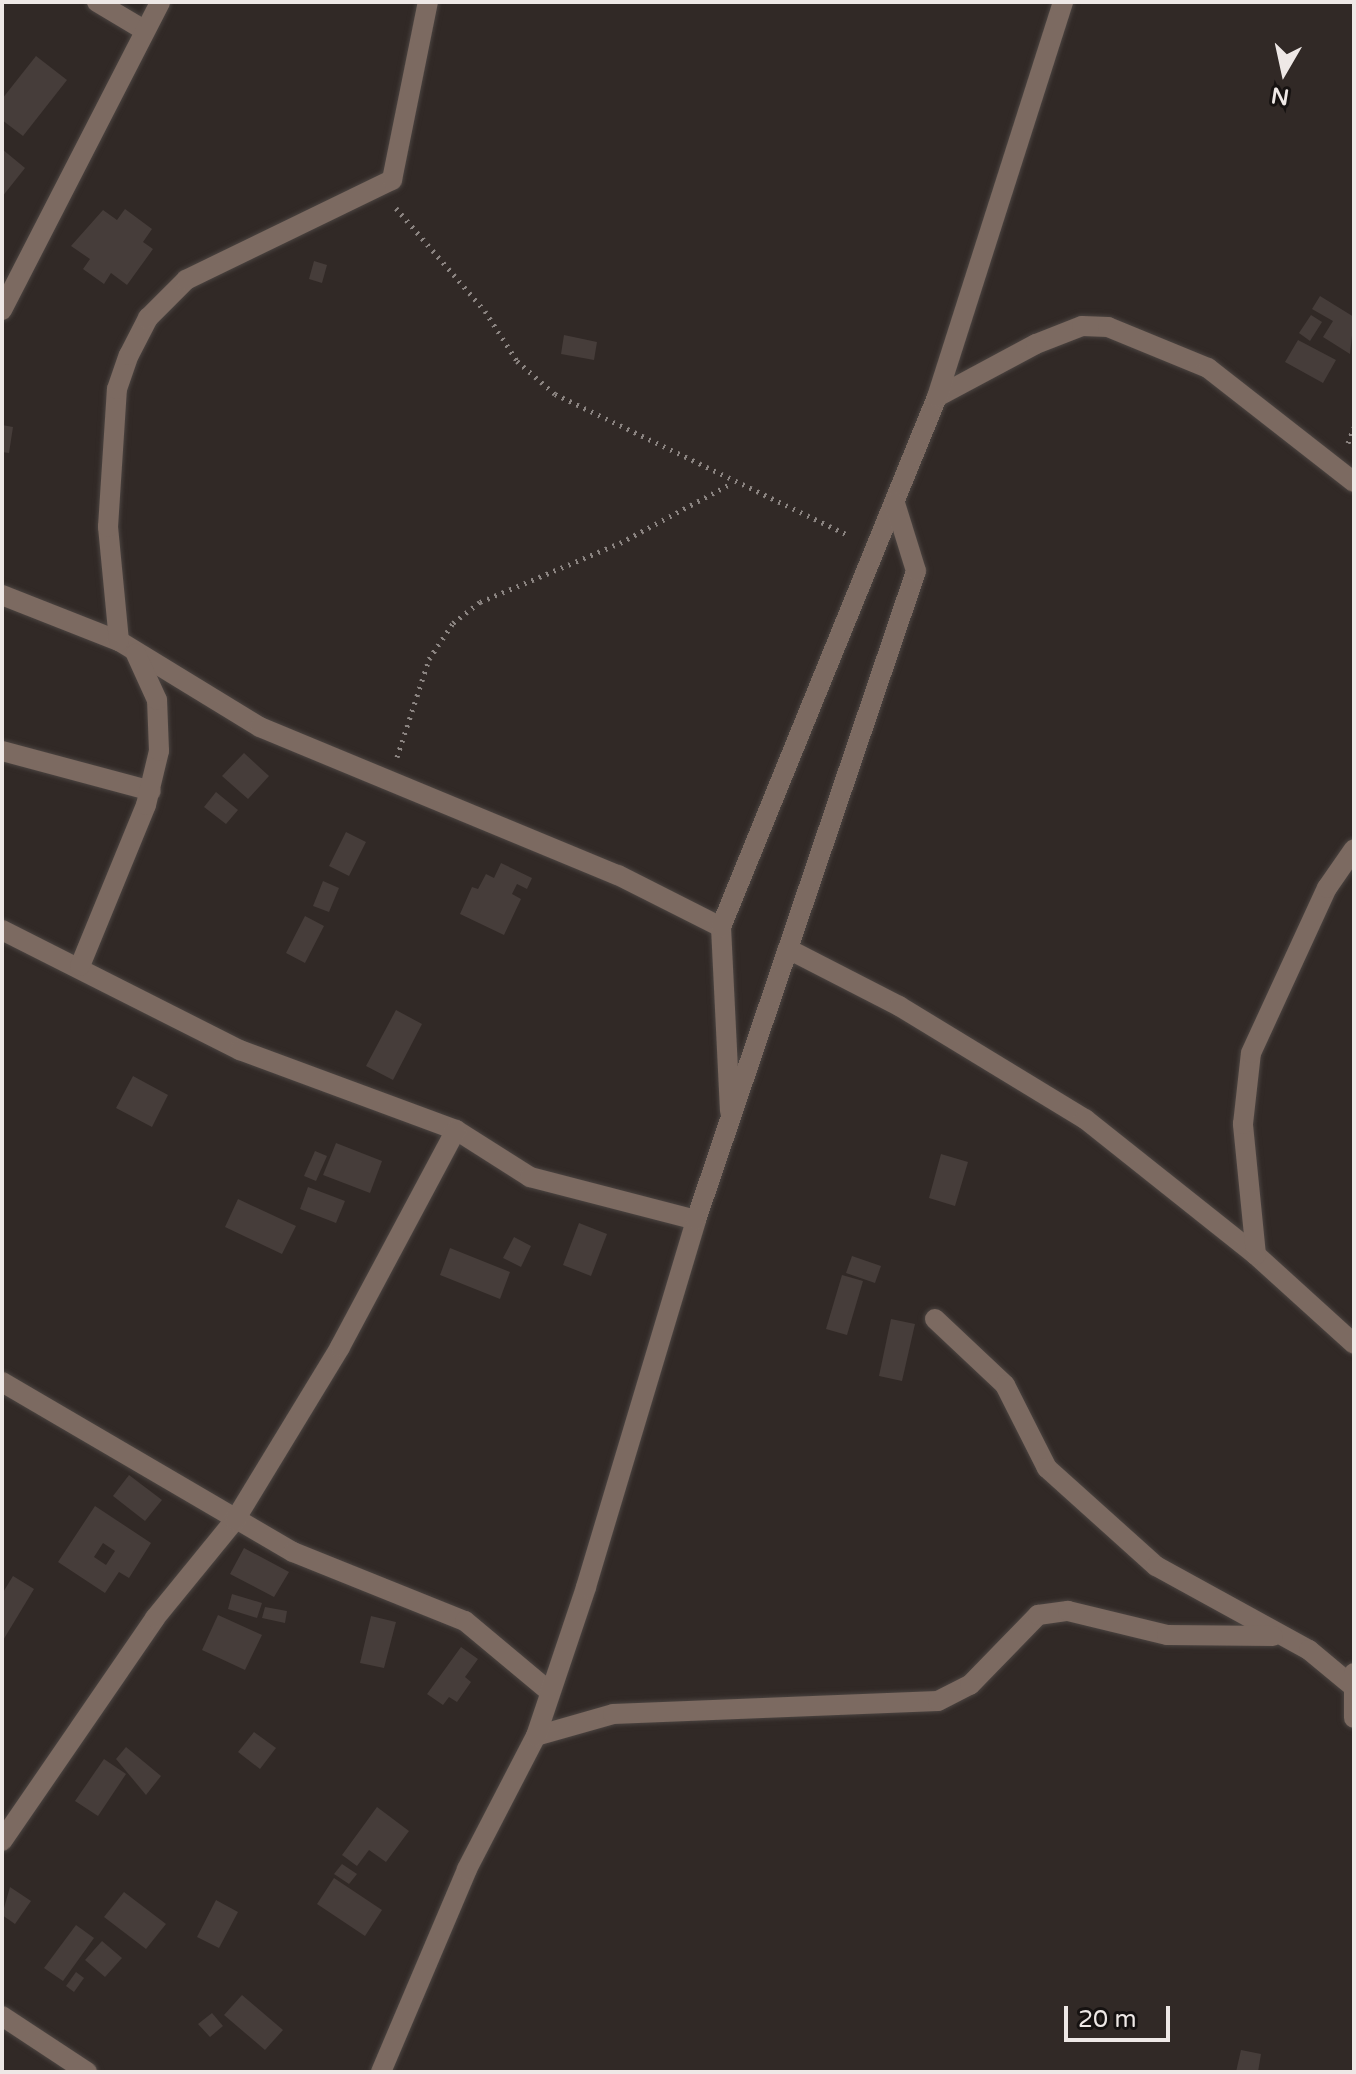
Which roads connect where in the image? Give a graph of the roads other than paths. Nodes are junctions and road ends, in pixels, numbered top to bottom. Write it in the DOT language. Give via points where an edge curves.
graph roads {
  1 [pos="97,2"];
  2 [pos="160,2"];
  3 [pos="428,2"];
  4 [pos="1063,2"];
  5 [pos="144,30"];
  6 [pos="2,310"];
  7 [pos="937,397"];
  8 [pos="1354,482"];
  9 [pos="895,503"];
  10 [pos="2,595"];
  11 [pos="119,641"];
  12 [pos="136,654"];
  13 [pos="2,751"];
  14 [pos="151,791"];
  15 [pos="1354,849"];
  16 [pos="721,927"];
  17 [pos="2,930"];
  18 [pos="788,949"];
  19 [pos="80,966"];
  20 [pos="731,1121"];
  21 [pos="456,1130"];
  22 [pos="696,1220"];
  23 [pos="1256,1255"];
  24 [pos="935,1319"];
  25 [pos="1354,1344"];
  26 [pos="2,1382"];
  27 [pos="235,1520"];
  28 [pos="1273,1636"];
  29 [pos="1352,1679"];
  30 [pos="550,1692"];
  31 [pos="1354,1718"];
  32 [pos="536,1736"];
  33 [pos="2,1841"];
  34 [pos="2,2016"];
  35 [pos="87,2072"];
  36 [pos="381,2072"];
  1 -- 5 [label="street"];
  2 -- 5 [label="street"];
  3 -- 11 [label="street" via="399,163 381,191 317,213 186,280 148,318 117,389 106,564"];
  4 -- 7 [label="street"];
  5 -- 6 [label="street"];
  7 -- 8 [label="street" via="1036,344 1082,326 1108,327 1226,379"];
  7 -- 9 [label="street"];
  9 -- 16 [label="street"];
  9 -- 18 [label="street" via="916,571"];
  10 -- 11 [label="street"];
  11 -- 12 [label="street"];
  12 -- 14 [label="street" via="160,729"];
  12 -- 16 [label="street" via="260,727"];
  13 -- 14 [label="street"];
  14 -- 19 [label="street"];
  15 -- 23 [label="street" via="1327,888 1251,1053 1243,1124"];
  16 -- 20 [label="street"];
  17 -- 19 [label="street"];
  18 -- 20 [label="street"];
  18 -- 23 [label="street" via="924,1020 1085,1119"];
  19 -- 21 [label="street" via="240,1050"];
  20 -- 22 [label="street"];
  21 -- 22 [label="street" via="530,1177"];
  21 -- 27 [label="street" via="340,1347"];
  22 -- 30 [label="street"];
  23 -- 25 [label="street"];
  24 -- 28 [label="street" via="1005,1385 1047,1468 1156,1566"];
  26 -- 27 [label="street"];
  27 -- 30 [label="street" via="293,1552 443,1609"];
  27 -- 33 [label="street" via="155,1618"];
  28 -- 29 [label="street" via="1309,1650"];
  28 -- 32 [label="street" via="1167,1635 1077,1612 1038,1615 970,1685 938,1701 613,1714"];
  29 -- 31 [label="street"];
  30 -- 32 [label="street"];
  32 -- 36 [label="street" via="467,1869"];
  34 -- 35 [label="street"];
}
